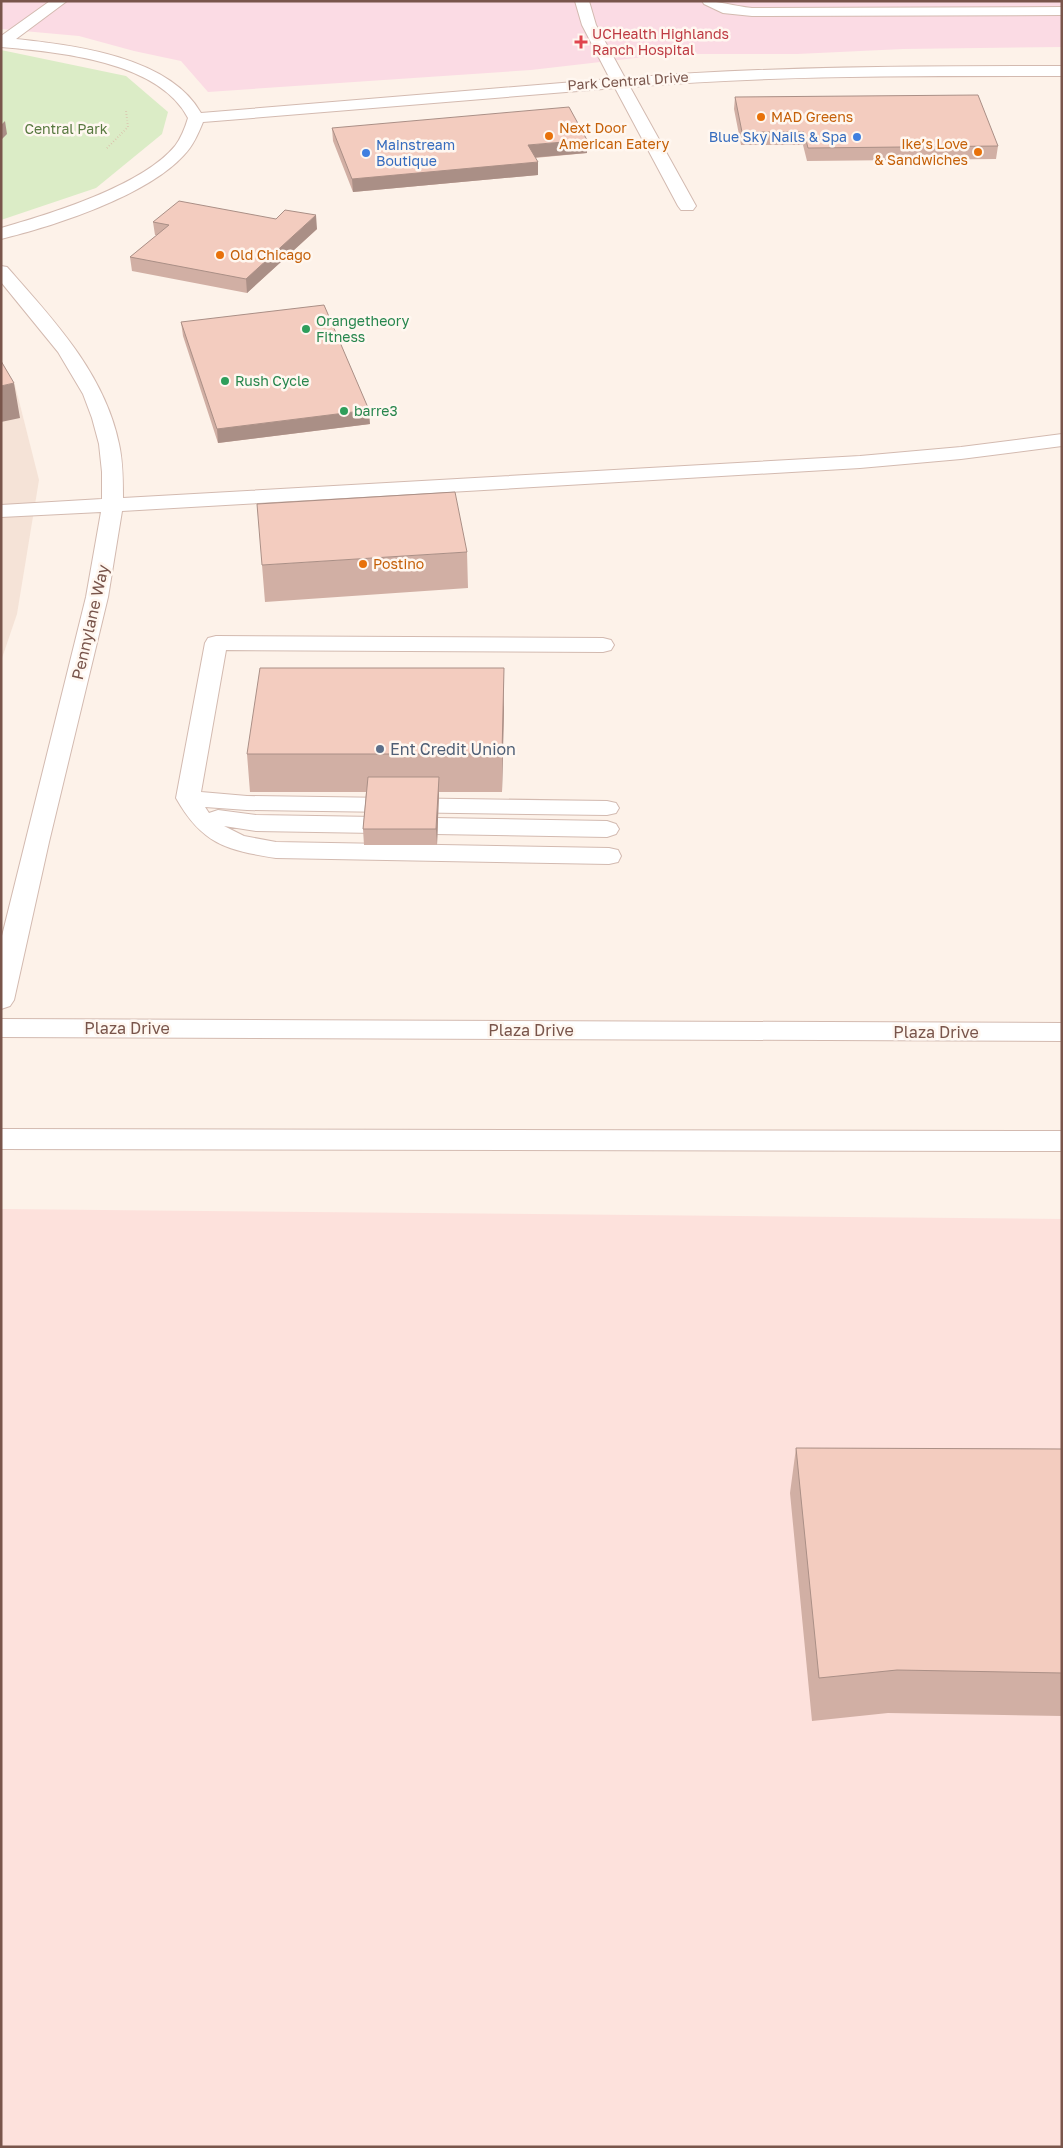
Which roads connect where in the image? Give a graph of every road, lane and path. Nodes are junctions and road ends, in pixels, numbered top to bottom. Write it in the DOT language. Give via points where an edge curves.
graph roads {
  1 [pos="60,1"];
  2 [pos="582,1"];
  3 [pos="709,1"];
  4 [pos="1062,11"];
  5 [pos="2,42"];
  6 [pos="1062,71"];
  7 [pos="620,81"];
  8 [pos="196,118"];
  9 [pos="687,206"];
  10 [pos="1,234"];
  11 [pos="1,271"];
  12 [pos="1062,440"];
  13 [pos="112,505"];
  14 [pos="1,511"];
  15 [pos="603,645"];
  16 [pos="192,807"];
  17 [pos="607,818"];
  18 [pos="609,856"];
  19 [pos="1,1000"];
  20 [pos="1,1028"];
  21 [pos="1062,1032"];
  22 [pos="1,1139"];
  23 [pos="1062,1141"];
  1 -- 5 [label="street"];
  2 -- 7 [label="street" via="589,25"];
  3 -- 4 [label="street" via="728,10 752,12"];
  5 -- 8 [label="street" via="89,56 147,74 176,90"];
  6 -- 7 [label="street, Park Central Drive" via="792,72"];
  7 -- 8 [label="street, Park Central Drive"];
  7 -- 9 [label="street"];
  8 -- 10 [label="street" via="176,154 140,179 70,212"];
  11 -- 13 [label="street, Pennylane Way" via="62,341 88,384 110,446"];
  12 -- 13 [label="street" via="869,462"];
  13 -- 14 [label="street"];
  13 -- 19 [label="street, Pennylane Way" via="102,574"];
  15 -- 16 [label="street" via="216,643"];
  16 -- 17 [label="street" via="256,823"];
  16 -- 18 [label="street" via="212,831 244,845 276,850"];
  20 -- 21 [label="street, Plaza Drive"];
  22 -- 23 [label="street"];
}
